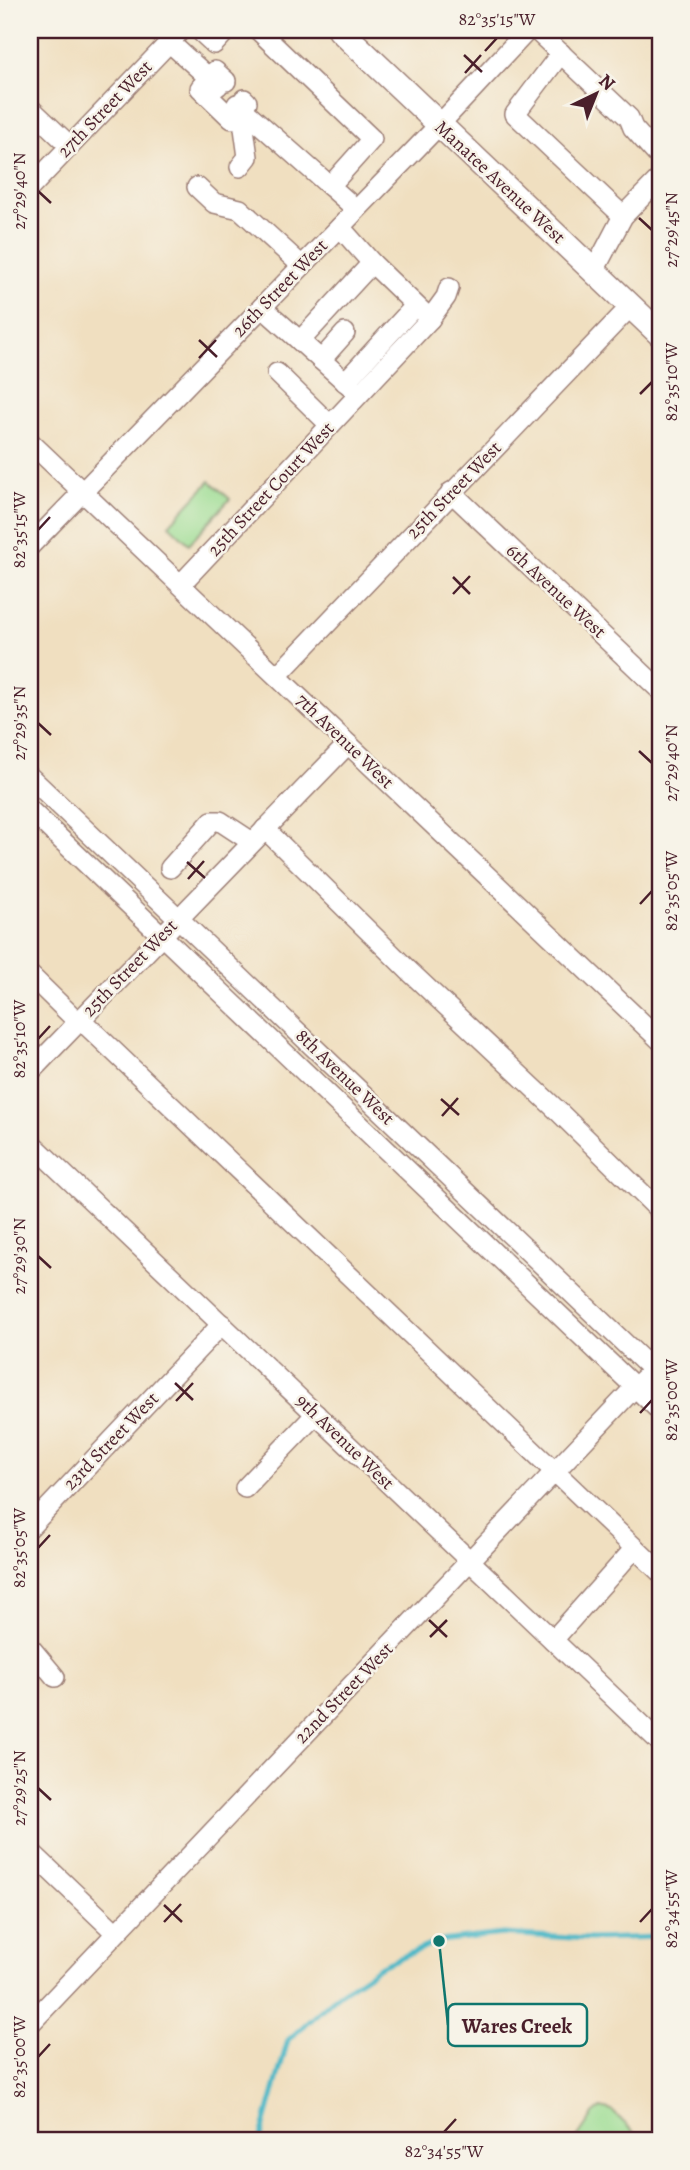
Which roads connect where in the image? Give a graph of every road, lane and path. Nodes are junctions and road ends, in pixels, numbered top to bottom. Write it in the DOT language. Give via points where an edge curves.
graph roads {
  1 [pos="199,30"];
  2 [pos="227,30"];
  3 [pos="258,30"];
  4 [pos="340,30"];
  5 [pos="528,30"];
  6 [pos="536,30"];
  7 [pos="175,36"];
  8 [pos="561,53"];
  9 [pos="243,107"];
  10 [pos="30,108"];
  11 [pos="440,124"];
  12 [pos="70,146"];
  13 [pos="660,158"];
  14 [pos="240,167"];
  15 [pos="660,178"];
  16 [pos="330,186"];
  17 [pos="197,187"];
  18 [pos="30,188"];
  19 [pos="356,209"];
  20 [pos="624,216"];
  21 [pos="340,227"];
  22 [pos="372,263"];
  23 [pos="302,266"];
  24 [pos="594,271"];
  25 [pos="449,288"];
  26 [pos="631,306"];
  27 [pos="262,307"];
  28 [pos="423,313"];
  29 [pos="345,333"];
  30 [pos="660,334"];
  31 [pos="300,341"];
  32 [pos="321,360"];
  33 [pos="277,373"];
  34 [pos="352,388"];
  35 [pos="330,425"];
  36 [pos="30,442"];
  37 [pos="82,491"];
  38 [pos="451,492"];
  39 [pos="30,546"];
  40 [pos="181,584"];
  41 [pos="277,676"];
  42 [pos="660,690"];
  43 [pos="348,744"];
  44 [pos="30,777"];
  45 [pos="30,810"];
  46 [pos="258,836"];
  47 [pos="170,868"];
  48 [pos="178,918"];
  49 [pos="161,935"];
  50 [pos="30,975"];
  51 [pos="79,1021"];
  52 [pos="660,1040"];
  53 [pos="30,1072"];
  54 [pos="30,1142"];
  55 [pos="660,1212"];
  56 [pos="222,1324"];
  57 [pos="658,1371"];
  58 [pos="635,1387"];
  59 [pos="660,1411"];
  60 [pos="316,1414"];
  61 [pos="555,1471"];
  62 [pos="245,1488"];
  63 [pos="30,1527"];
  64 [pos="635,1548"];
  65 [pos="470,1561"];
  66 [pos="660,1572"];
  67 [pos="553,1640"];
  68 [pos="30,1647"];
  69 [pos="55,1677"];
  70 [pos="660,1742"];
  71 [pos="30,1851"];
  72 [pos="116,1933"];
  73 [pos="30,2024"];
  1 -- 2 [label="street" via="214,44"];
  3 -- 16 [label="street" via="372,139"];
  4 -- 11 [label="main road, Manatee Avenue West"];
  5 -- 11 [label="street, 26th Street West"];
  6 -- 8 [label="street"];
  7 -- 9 [label="street" via="218,82 200,88 232,119"];
  7 -- 12 [label="street, 27th Street West"];
  8 -- 13 [label="street" via="629,118"];
  8 -- 20 [label="street" via="515,114"];
  9 -- 14 [label="street" via="248,157"];
  9 -- 16 [label="street"];
  10 -- 12 [label="street"];
  11 -- 19 [label="street, 26th Street West"];
  11 -- 24 [label="main road, Manatee Avenue West"];
  12 -- 18 [label="street, 27th Street West"];
  15 -- 20 [label="street"];
  16 -- 19 [label="street"];
  17 -- 23 [label="street" via="214,203 240,209"];
  19 -- 21 [label="street, 26th Street West"];
  20 -- 24 [label="street"];
  21 -- 22 [label="street"];
  21 -- 23 [label="street, 26th Street West"];
  22 -- 28 [label="street"];
  22 -- 31 [label="street"];
  23 -- 27 [label="street, 26th Street West"];
  24 -- 26 [label="main road, Manatee Avenue West"];
  25 -- 28 [label="street, 25th Street Court West" via="446,297"];
  26 -- 30 [label="main road, Manatee Avenue West"];
  26 -- 38 [label="street, 25th Street West"];
  27 -- 31 [label="street"];
  27 -- 37 [label="street, 26th Street West"];
  28 -- 34 [label="street, 25th Street Court West"];
  29 -- 32 [label="street"];
  31 -- 32 [label="street"];
  32 -- 34 [label="street"];
  33 -- 35 [label="street"];
  34 -- 35 [label="street, 25th Street Court West"];
  35 -- 40 [label="street, 25th Street Court West"];
  36 -- 37 [label="street, 7th Avenue West"];
  37 -- 39 [label="street, 26th Street West"];
  37 -- 40 [label="street, 7th Avenue West"];
  38 -- 41 [label="street, 25th Street West"];
  38 -- 42 [label="street, 6th Avenue West"];
  40 -- 41 [label="street, 7th Avenue West"];
  41 -- 43 [label="street, 7th Avenue West"];
  43 -- 46 [label="street, 25th Street West"];
  43 -- 52 [label="street, 7th Avenue West"];
  44 -- 48 [label="street, 8th Avenue West"];
  45 -- 49 [label="street, 8th Avenue West"];
  46 -- 47 [label="street" via="212,821"];
  46 -- 48 [label="street, 25th Street West"];
  46 -- 55 [label="street" via="408,970"];
  48 -- 49 [label="street, 25th Street West"];
  48 -- 57 [label="street, 8th Avenue West"];
  49 -- 51 [label="street, 25th Street West"];
  49 -- 58 [label="street, 8th Avenue West"];
  50 -- 51 [label="street"];
  51 -- 53 [label="street, 25th Street West"];
  51 -- 61 [label="street"];
  54 -- 56 [label="street, 9th Avenue West"];
  56 -- 60 [label="street, 9th Avenue West"];
  56 -- 63 [label="street, 23rd Street West"];
  57 -- 58 [label="street, 22nd Street West"];
  58 -- 59 [label="street, 8th Avenue West"];
  58 -- 61 [label="street, 22nd Street West"];
  60 -- 62 [label="street"];
  60 -- 65 [label="street, 9th Avenue West"];
  61 -- 64 [label="street"];
  61 -- 65 [label="street, 22nd Street West"];
  64 -- 66 [label="street"];
  64 -- 67 [label="street"];
  65 -- 67 [label="street, 9th Avenue West"];
  65 -- 72 [label="street, 22nd Street West"];
  67 -- 70 [label="street, 9th Avenue West"];
  68 -- 69 [label="street"];
  71 -- 72 [label="street"];
  72 -- 73 [label="street, 22nd Street West"];
}
